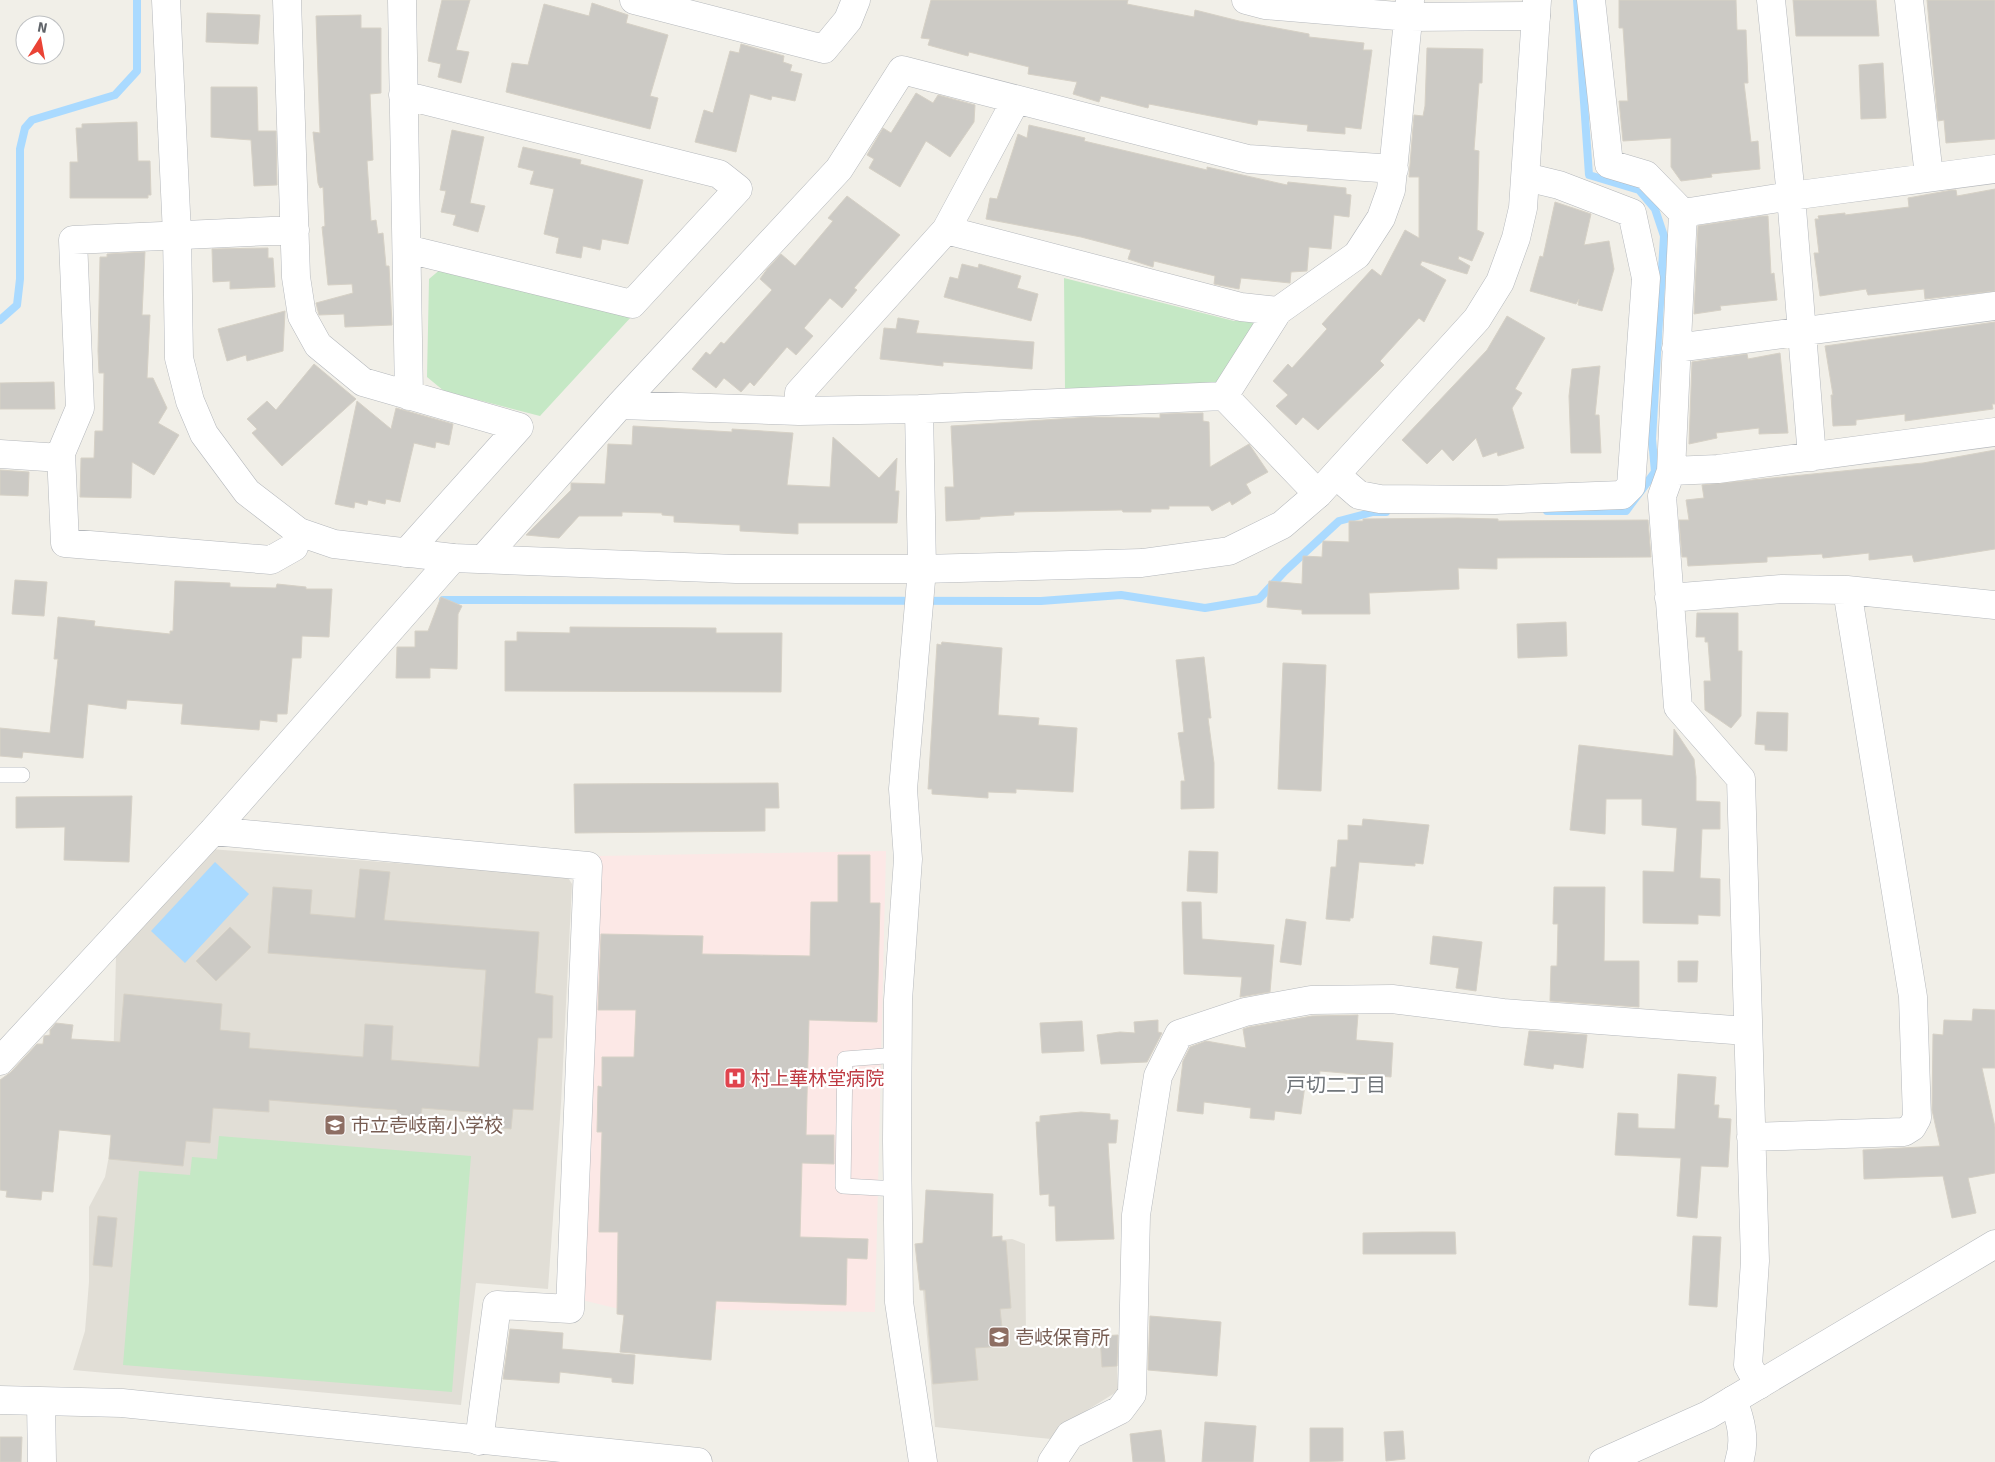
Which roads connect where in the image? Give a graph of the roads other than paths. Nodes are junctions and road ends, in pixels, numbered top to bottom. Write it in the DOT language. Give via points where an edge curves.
graph roads {
  1 [pos="166,0"];
  2 [pos="287,0"];
  3 [pos="402,0"];
  4 [pos="634,0"];
  5 [pos="856,0"];
  6 [pos="1246,0"];
  7 [pos="1591,0"];
  8 [pos="1771,0"];
  9 [pos="1909,0"];
  10 [pos="1410,8"];
  11 [pos="1536,8"];
  12 [pos="403,95"];
  13 [pos="1016,100"];
  14 [pos="1995,168"];
  15 [pos="1394,169"];
  16 [pos="1929,176"];
  17 [pos="1526,178"];
  18 [pos="1791,196"];
  19 [pos="1683,213"];
  20 [pos="295,230"];
  21 [pos="946,230"];
  22 [pos="177,234"];
  23 [pos="407,249"];
  24 [pos="1995,306"];
  25 [pos="1278,311"];
  26 [pos="1801,332"];
  27 [pos="1676,348"];
  28 [pos="409,396"];
  29 [pos="1224,396"];
  30 [pos="620,405"];
  31 [pos="919,409"];
  32 [pos="799,411"];
  33 [pos="1995,432"];
  34 [pos="0,454"];
  35 [pos="1812,457"];
  36 [pos="61,458"];
  37 [pos="1327,484"];
  38 [pos="1654,487"];
  39 [pos="299,532"];
  40 [pos="406,553"];
  41 [pos="453,558"];
  42 [pos="484,558"];
  43 [pos="921,589"];
  44 [pos="1848,590"];
  45 [pos="1669,598"];
  46 [pos="1995,605"];
  47 [pos="0,775"];
  48 [pos="22,775"];
  49 [pos="213,831"];
  50 [pos="1747,1031"];
  51 [pos="898,1055"];
  52 [pos="0,1061"];
  53 [pos="1751,1137"];
  54 [pos="898,1190"];
  55 [pos="1995,1244"];
  56 [pos="1759,1385"];
  57 [pos="0,1400"];
  58 [pos="1733,1400"];
  59 [pos="41,1402"];
  60 [pos="479,1441"];
  61 [pos="42,1462"];
  62 [pos="698,1462"];
  63 [pos="923,1462"];
  64 [pos="1052,1462"];
  65 [pos="1603,1462"];
  66 [pos="1739,1462"];
  1 -- 22 [label="street"];
  2 -- 20 [label="street"];
  3 -- 12 [label="street"];
  4 -- 5 [label="street" via="824,49 848,20"];
  6 -- 10 [label="street" via="1265,5"];
  7 -- 19 [label="street" via="1609,164 1646,175"];
  8 -- 18 [label="street"];
  9 -- 16 [label="street"];
  10 -- 11 [label="street"];
  10 -- 15 [label="street"];
  11 -- 17 [label="street"];
  12 -- 23 [label="street"];
  12 -- 23 [label="street" via="718,174 738,189 632,304"];
  13 -- 15 [label="street" via="1248,159"];
  13 -- 21 [label="street"];
  13 -- 30 [label="street" via="902,70 839,169"];
  14 -- 16 [label="street"];
  15 -- 25 [label="street" via="1392,190 1381,218 1357,255"];
  16 -- 18 [label="street"];
  17 -- 37 [label="street" via="1516,238 1500,282 1477,319"];
  17 -- 38 [label="street" via="1559,185 1632,213 1646,278"];
  18 -- 19 [label="street"];
  18 -- 26 [label="street"];
  19 -- 27 [label="street"];
  20 -- 22 [label="street"];
  20 -- 28 [label="street" via="296,277 302,316 318,345 363,382"];
  21 -- 25 [label="street" via="1241,307"];
  21 -- 32 [label="street" via="799,393"];
  22 -- 36 [label="street" via="73,240 80,408"];
  22 -- 39 [label="street" via="179,358 190,401 204,434 247,492"];
  23 -- 28 [label="street"];
  24 -- 26 [label="street"];
  25 -- 29 [label="street"];
  26 -- 27 [label="street"];
  26 -- 35 [label="street"];
  27 -- 38 [label="street"];
  28 -- 40 [label="street" via="519,426"];
  29 -- 31 [label="street"];
  29 -- 37 [label="street"];
  30 -- 32 [label="street"];
  30 -- 42 [label="street"];
  31 -- 32 [label="street"];
  31 -- 43 [label="street"];
  33 -- 35 [label="street"];
  34 -- 36 [label="street"];
  35 -- 38 [label="street" via="1718,469"];
  36 -- 39 [label="street" via="65,543 271,560 294,547"];
  37 -- 38 [label="street" via="1380,499 1496,500 1622,495"];
  37 -- 43 [label="street" via="1282,525 1229,550"];
  38 -- 45 [label="street"];
  39 -- 40 [label="street" via="334,544"];
  40 -- 41 [label="street"];
  41 -- 42 [label="street"];
  41 -- 49 [label="street"];
  42 -- 43 [label="street" via="736,569"];
  43 -- 51 [label="street" via="903,789 908,859 898,1000"];
  44 -- 45 [label="street" via="1782,589"];
  44 -- 46 [label="street"];
  44 -- 53 [label="street" via="1913,997 1917,1118 1904,1132"];
  45 -- 50 [label="street" via="1678,707 1741,779"];
  47 -- 48 [label="lane"];
  49 -- 52 [label="street"];
  49 -- 60 [label="street" via="588,866 570,1309 497,1305"];
  50 -- 53 [label="street"];
  50 -- 64 [label="street" via="1503,1013 1392,999 1311,1000 1244,1012 1179,1034 1158,1076 1136,1215 1132,1394 1120,1410 1070,1435"];
  51 -- 54 [label="street"];
  51 -- 54 [label="lane" via="845,1059 843,1186"];
  53 -- 56 [label="street" via="1755,1261 1748,1365"];
  54 -- 63 [label="street" via="899,1302"];
  55 -- 56 [label="street"];
  56 -- 58 [label="street"];
  57 -- 59 [label="street"];
  58 -- 65 [label="street" via="1684,1427"];
  58 -- 66 [label="street" via="1742,1423"];
  59 -- 60 [label="street" via="122,1403"];
  59 -- 61 [label="street"];
  60 -- 62 [label="street"];
}
